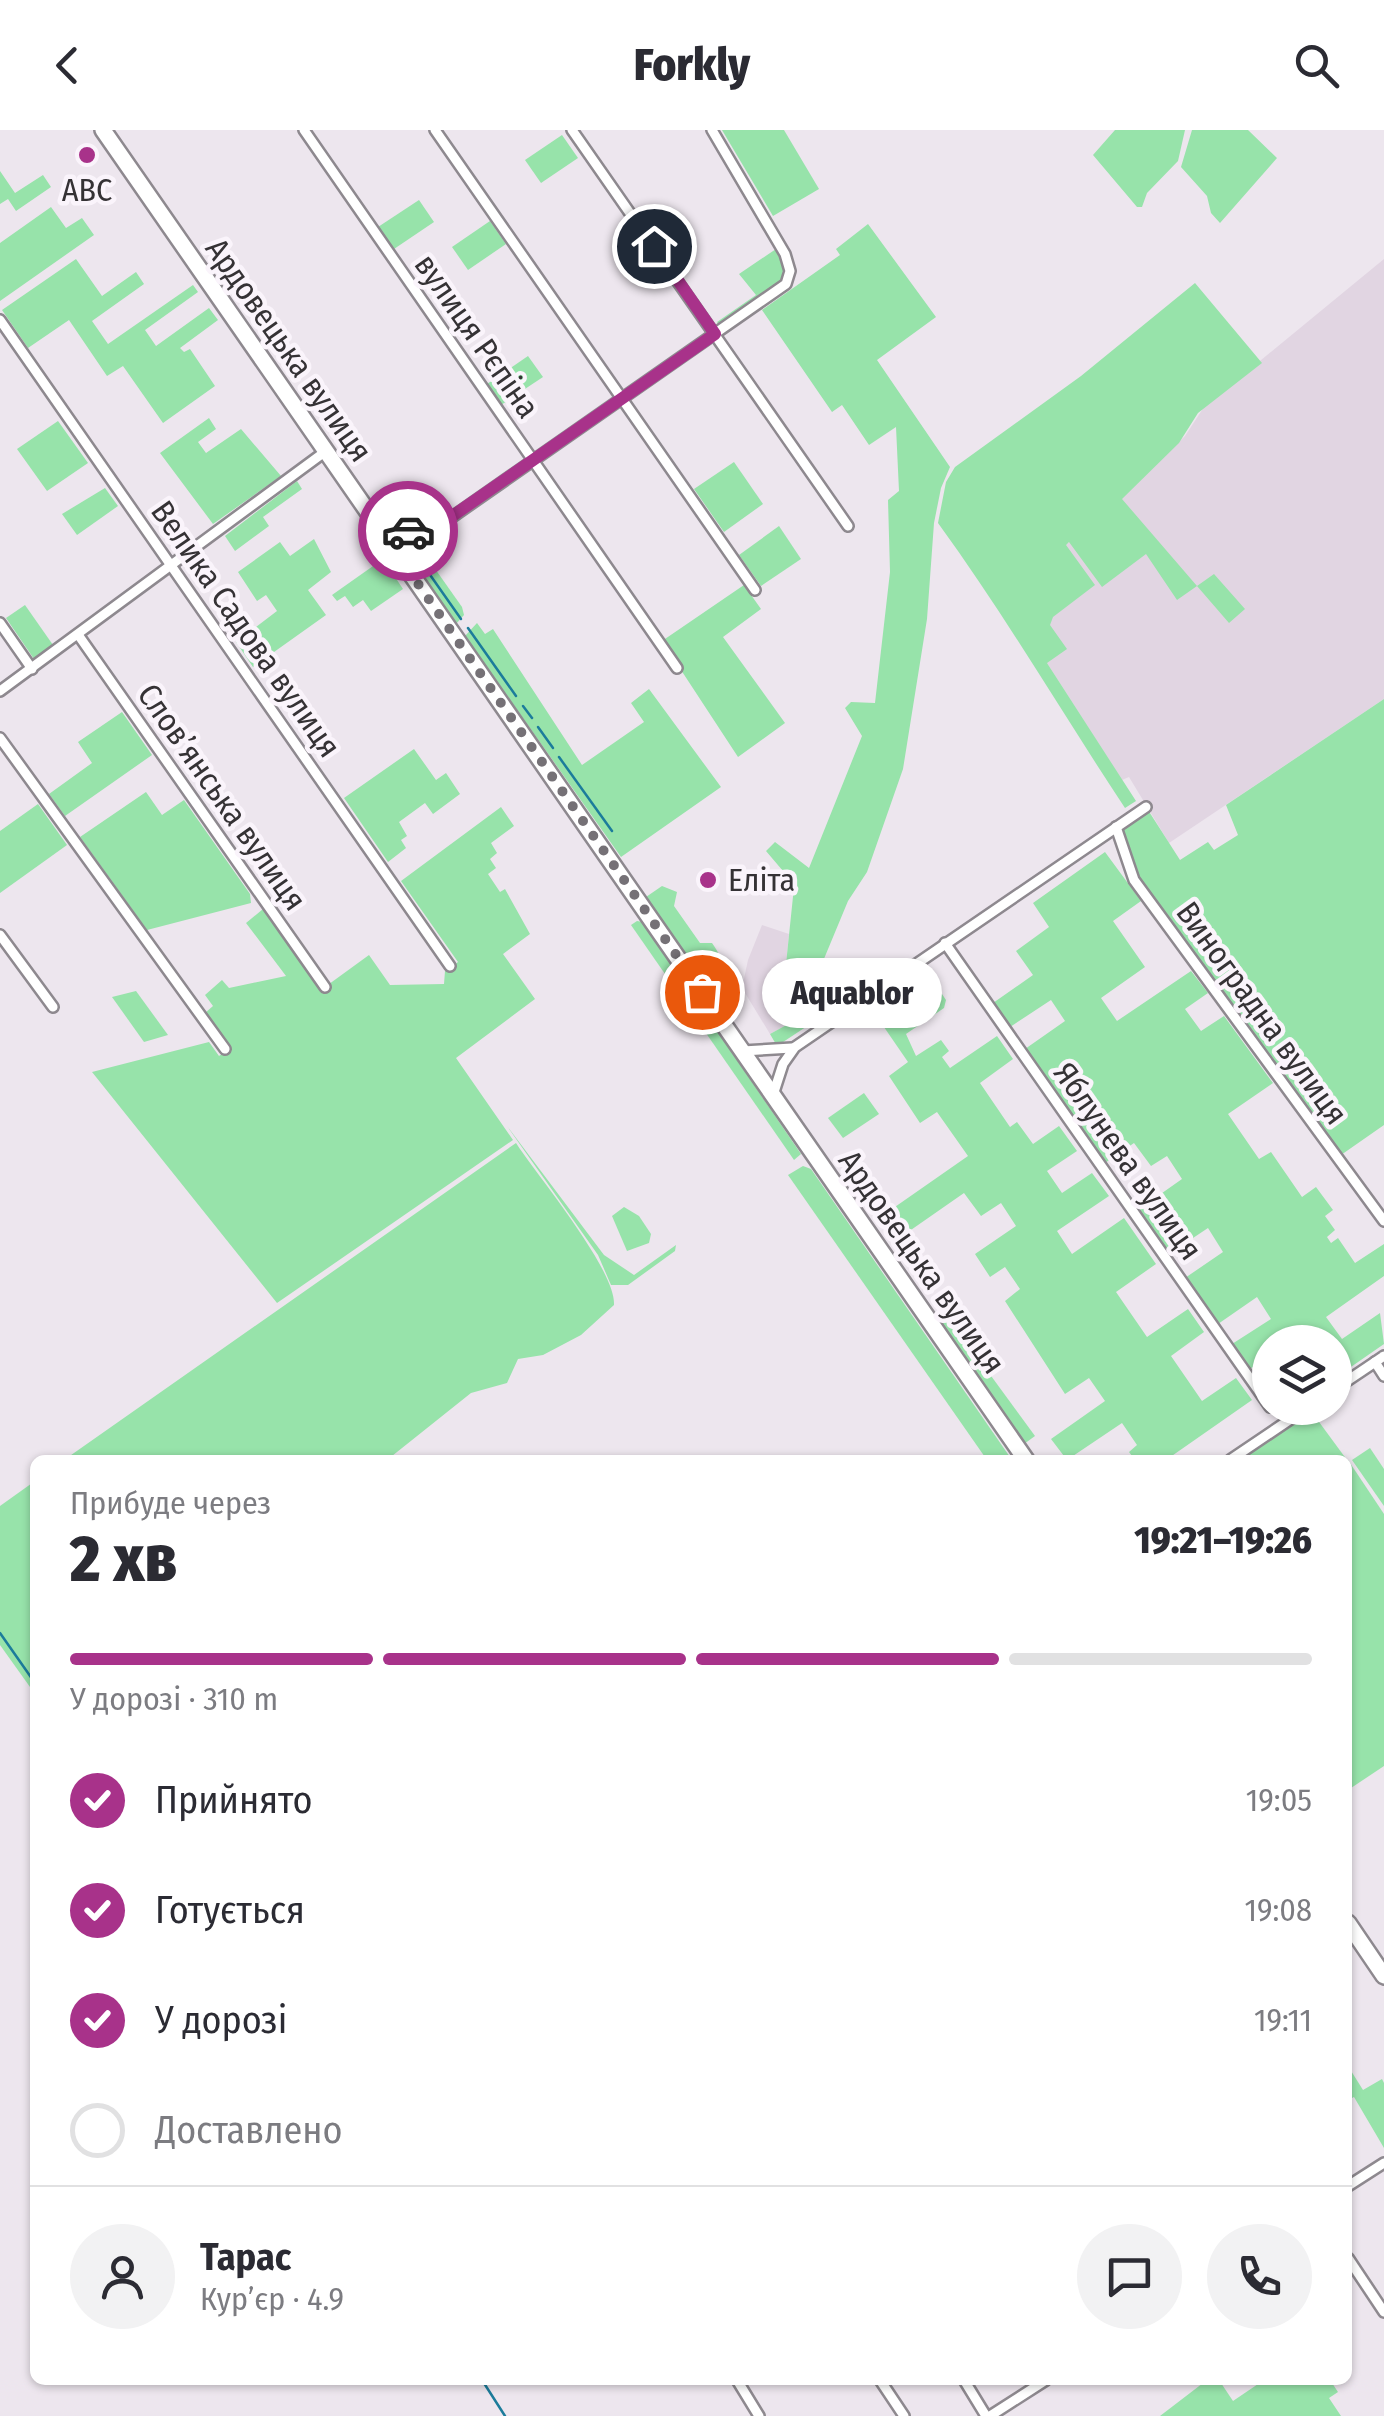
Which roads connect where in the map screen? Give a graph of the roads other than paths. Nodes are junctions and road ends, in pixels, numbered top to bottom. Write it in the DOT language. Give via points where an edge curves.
graph roads {
  1 [pos="103,130"];
  2 [pos="304,130"];
  3 [pos="436,130"];
  4 [pos="572,130"];
  5 [pos="712,130"];
  6 [pos="0,322"];
  7 [pos="715,334"];
  8 [pos="622,398"];
  9 [pos="326,451"];
  10 [pos="533,460"];
  11 [pos="848,526"];
  12 [pos="382,532"];
  13 [pos="172,566"];
  14 [pos="755,590"];
  15 [pos="0,623"];
  16 [pos="79,636"];
  17 [pos="677,668"];
  18 [pos="32,669"];
  19 [pos="0,691"];
  20 [pos="0,738"];
  21 [pos="1146,807"];
  22 [pos="1116,828"];
  23 [pos="0,935"];
  24 [pos="947,945"];
  25 [pos="450,966"];
  26 [pos="324,987"];
  27 [pos="53,1007"];
  28 [pos="795,1047"];
  29 [pos="225,1049"];
  30 [pos="742,1051"];
  31 [pos="773,1095"];
  32 [pos="1384,1221"];
  33 [pos="1379,1359"];
  34 [pos="1384,1376"];
  35 [pos="1352,1377"];
  36 [pos="1252,1381"];
  37 [pos="1281,1425"];
  38 [pos="1023,1455"];
  39 [pos="1237,1455"];
  40 [pos="1352,1929"];
  41 [pos="1384,1976"];
  42 [pos="1384,2163"];
  43 [pos="1352,2183"];
  44 [pos="1352,2264"];
  45 [pos="1384,2312"];
  46 [pos="740,2385"];
  47 [pos="883,2385"];
  48 [pos="967,2385"];
  49 [pos="1038,2385"];
  50 [pos="760,2416"];
  51 [pos="904,2416"];
  52 [pos="988,2416"];
  1 -- 9 [label="highway, Ардовецька вулиця"];
  2 -- 10 [label="street, вулиця Рєпіна"];
  3 -- 8 [label="street"];
  4 -- 7 [label="street"];
  5 -- 7 [label="street" via="790,271 786,284"];
  6 -- 13 [label="street, Велика Садова вулиця"];
  7 -- 8 [label="street"];
  7 -- 11 [label="street"];
  8 -- 10 [label="street"];
  8 -- 14 [label="street"];
  9 -- 12 [label="highway, Ардовецька вулиця"];
  9 -- 13 [label="street"];
  10 -- 12 [label="street" via="429,532"];
  10 -- 17 [label="street, вулиця Рєпіна"];
  12 -- 30 [label="highway, Ардовецька вулиця"];
  13 -- 16 [label="street"];
  13 -- 25 [label="street, Велика Садова вулиця"];
  15 -- 18 [label="street"];
  16 -- 18 [label="street"];
  16 -- 26 [label="street, Словʼянська вулиця"];
  18 -- 19 [label="street"];
  20 -- 29 [label="street"];
  21 -- 22 [label="street"];
  22 -- 24 [label="street"];
  22 -- 32 [label="street, Виноградна вулиця" via="1134,880"];
  23 -- 27 [label="street"];
  24 -- 28 [label="street"];
  24 -- 36 [label="street, Яблунева вулиця"];
  28 -- 30 [label="street"];
  28 -- 31 [label="street"];
  30 -- 31 [label="highway, Ардовецька вулиця"];
  31 -- 38 [label="highway, Ардовецька вулиця"];
  33 -- 34 [label="street"];
  33 -- 35 [label="street"];
  37 -- 39 [label="street"];
  40 -- 41 [label="highway"];
  42 -- 43 [label="street"];
  44 -- 45 [label="street"];
  46 -- 50 [label="street"];
  47 -- 51 [label="street"];
  48 -- 52 [label="street"];
  49 -- 52 [label="street"];
}
